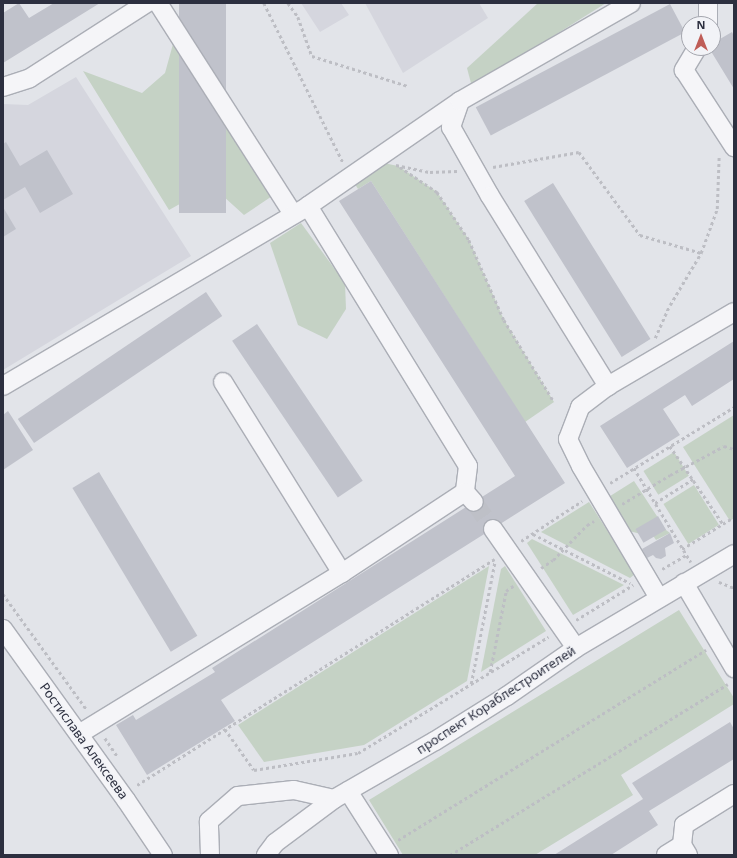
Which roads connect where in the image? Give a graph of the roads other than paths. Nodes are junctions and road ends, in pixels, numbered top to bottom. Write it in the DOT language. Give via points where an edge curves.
graph roads {
  1 [pos="147,3"];
  2 [pos="158,3"];
  3 [pos="631,3"];
  4 [pos="708,3"];
  5 [pos="708,16"];
  6 [pos="692,56"];
  7 [pos="3,87"];
  8 [pos="460,101"];
  9 [pos="734,147"];
  10 [pos="300,210"];
  11 [pos="734,312"];
  12 [pos="224,382"];
  13 [pos="3,386"];
  14 [pos="608,386"];
  15 [pos="493,529"];
  16 [pos="734,554"];
  17 [pos="342,573"];
  18 [pos="691,578"];
  19 [pos="659,598"];
  20 [pos="3,629"];
  21 [pos="576,648"];
  22 [pos="734,668"];
  23 [pos="79,734"];
  24 [pos="734,794"];
  25 [pos="341,795"];
  26 [pos="685,850"];
  27 [pos="387,852"];
  28 [pos="163,855"];
  29 [pos="210,855"];
  30 [pos="266,855"];
  31 [pos="666,855"];
  1 -- 7 [label="street" via="30,78"];
  2 -- 10 [label="street"];
  3 -- 8 [label="street"];
  4 -- 5 [label="street"];
  6 -- 9 [label="street" via="684,70"];
  8 -- 10 [label="street"];
  8 -- 14 [label="street" via="451,127"];
  10 -- 13 [label="street"];
  10 -- 17 [label="street" via="468,466 470,497"];
  11 -- 14 [label="street"];
  12 -- 17 [label="street"];
  14 -- 19 [label="street" via="580,407 568,439"];
  15 -- 21 [label="street"];
  16 -- 18 [label="street, проспект Кораблестроителей"];
  17 -- 23 [label="street"];
  18 -- 19 [label="street, проспект Кораблестроителей"];
  18 -- 22 [label="street" via="719,642"];
  19 -- 21 [label="street, проспект Кораблестроителей"];
  20 -- 23 [label="street, Ростислава Алексеева"];
  21 -- 25 [label="street, проспект Кораблестроителей" via="448,733"];
  23 -- 28 [label="street, Ростислава Алексеева"];
  24 -- 26 [label="street" via="684,825"];
  25 -- 27 [label="street"];
  25 -- 29 [label="street" via="294,790 238,796 209,821"];
  25 -- 30 [label="street, проспект Кораблестроителей" via="275,843"];
  26 -- 31 [label="street"];
}
